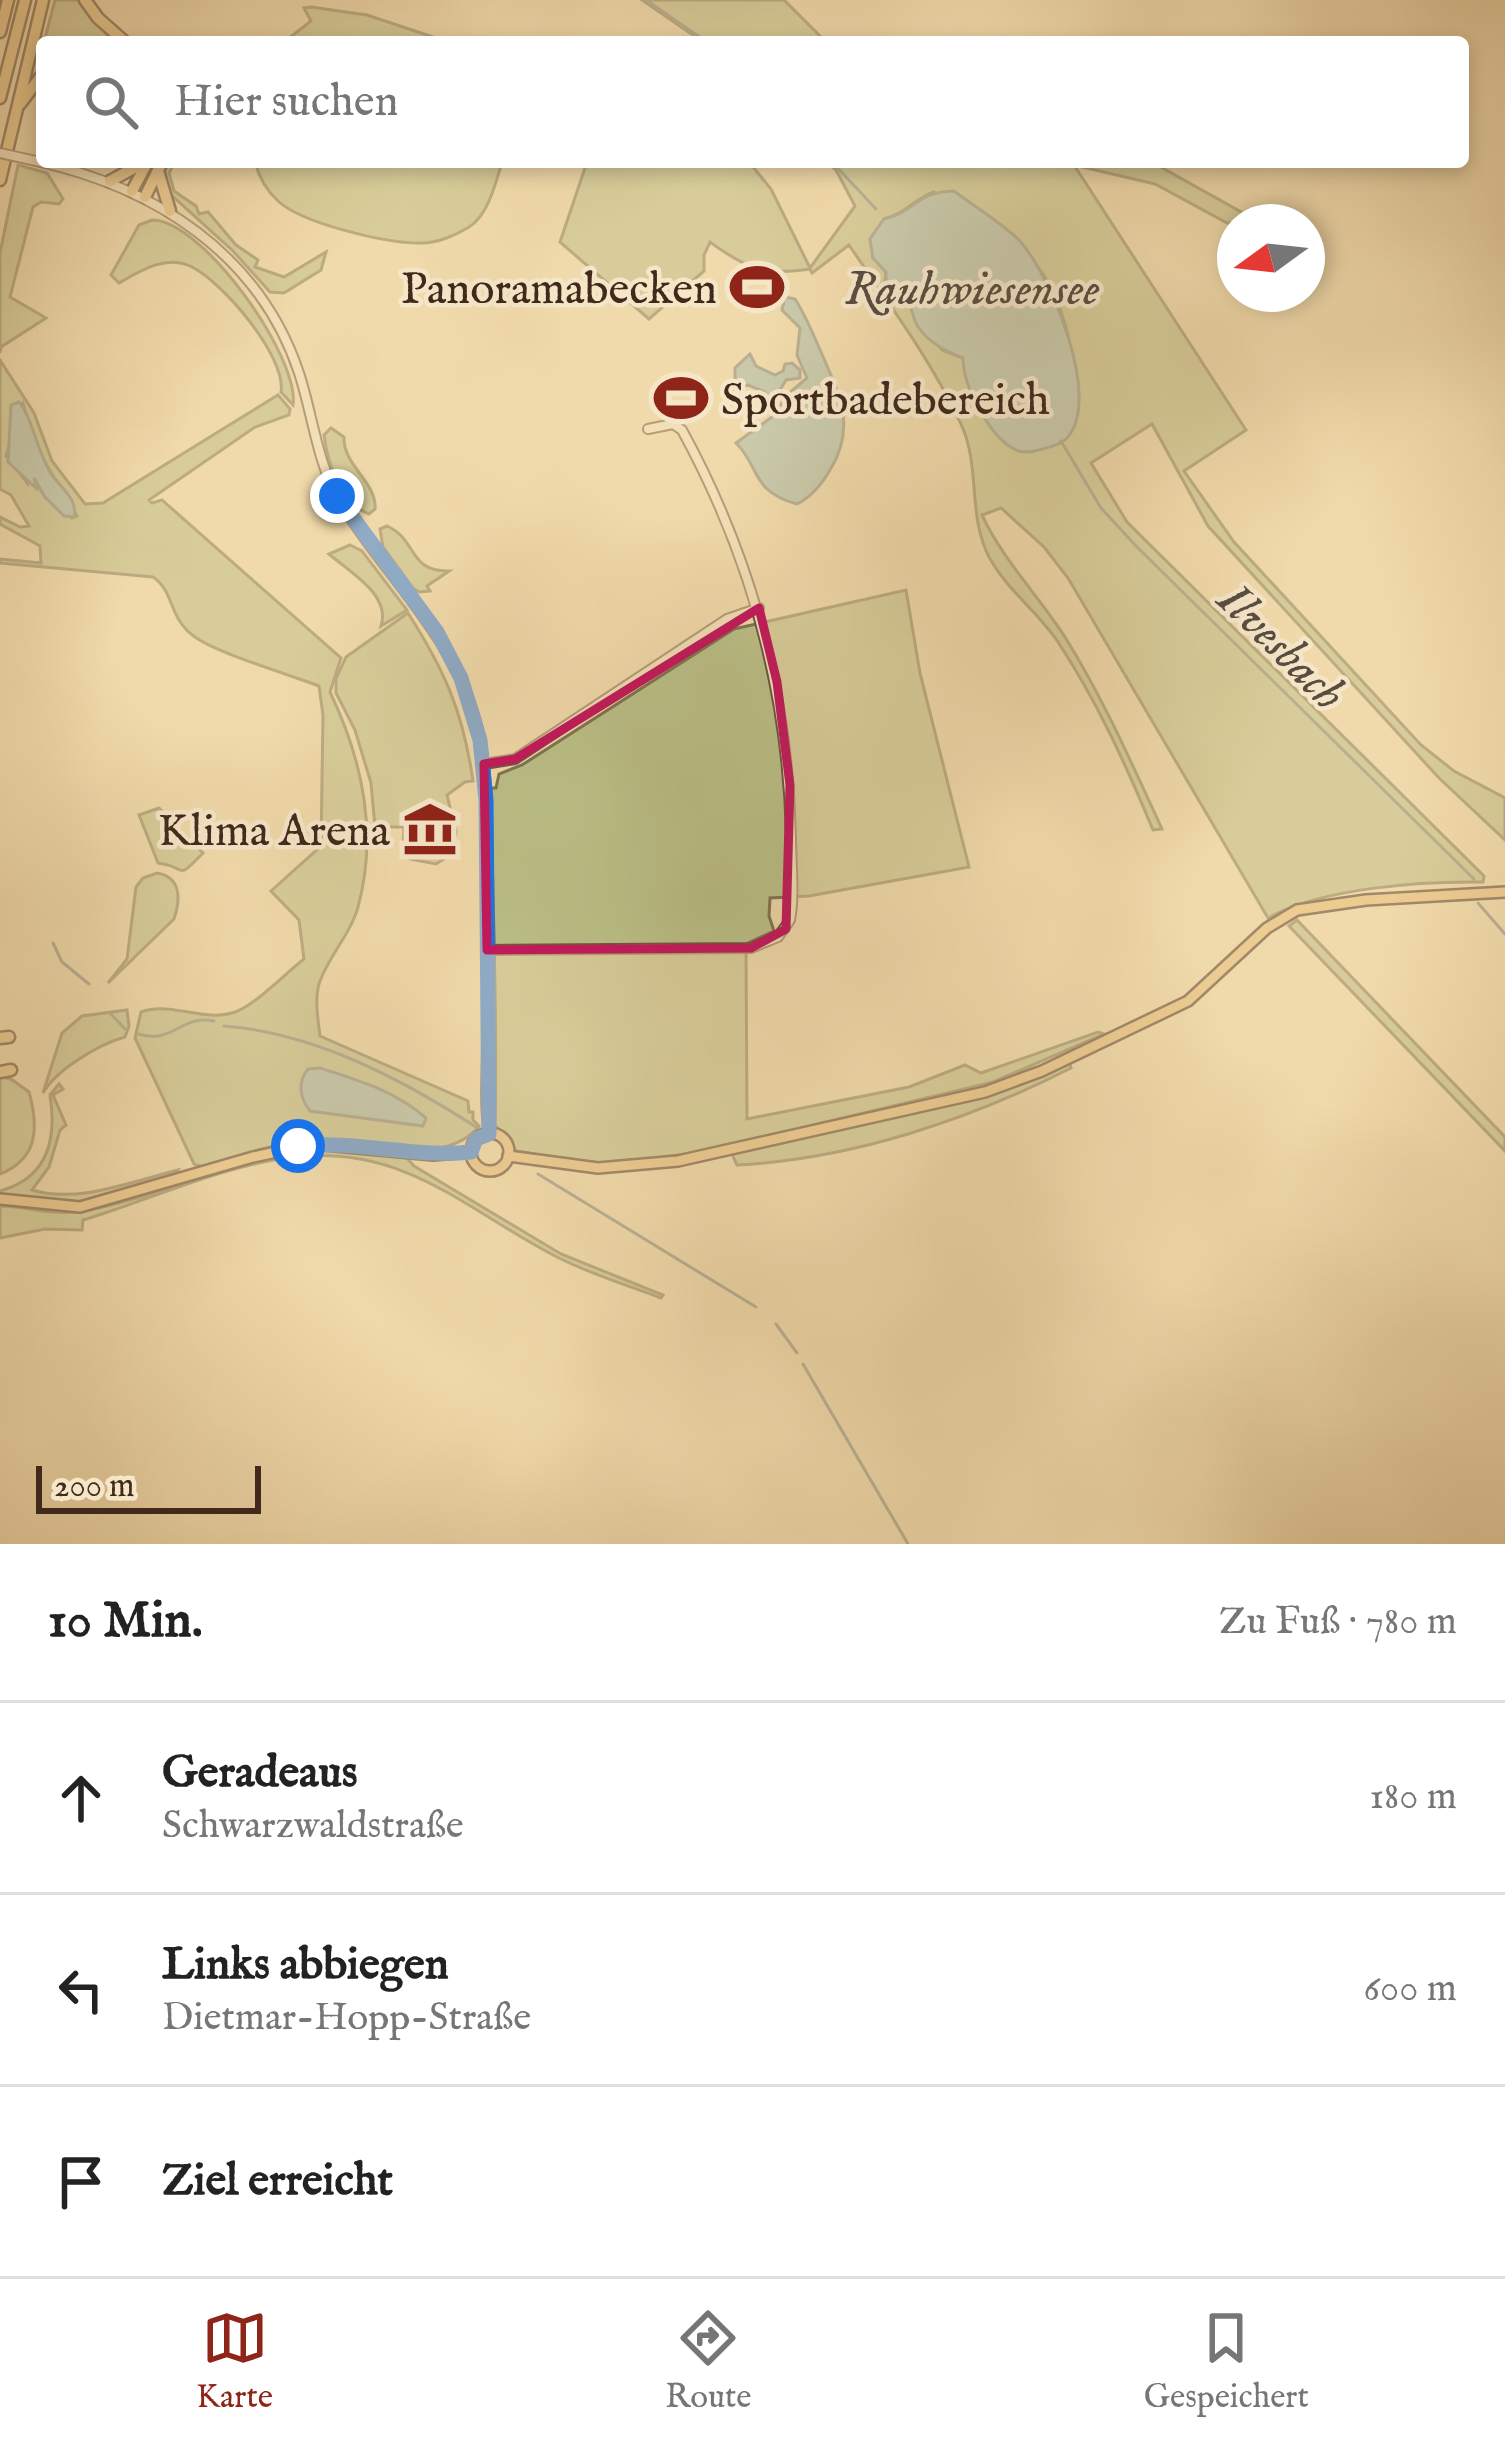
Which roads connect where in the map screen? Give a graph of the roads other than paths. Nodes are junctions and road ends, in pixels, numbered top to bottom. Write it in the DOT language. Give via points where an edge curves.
graph roads {
  1 [pos="8,0"];
  2 [pos="25,0"];
  3 [pos="44,0"];
  4 [pos="85,0"];
  5 [pos="0,32"];
  6 [pos="118,36"];
  7 [pos="36,83"];
  8 [pos="0,98"];
  9 [pos="14,111"];
  10 [pos="0,153"];
  11 [pos="36,161"];
  12 [pos="62,168"];
  13 [pos="143,168"];
  14 [pos="151,168"];
  15 [pos="154,168"];
  16 [pos="0,180"];
  17 [pos="110,181"];
  18 [pos="138,194"];
  19 [pos="170,211"];
  20 [pos="648,429"];
  21 [pos="759,608"];
  22 [pos="484,764"];
  23 [pos="1505,892"];
  24 [pos="487,950"];
  25 [pos="489,1134"];
  26 [pos="471,1152"];
  27 [pos="508,1156"];
  28 [pos="0,1199"];
  1 -- 5 [label="highway"];
  2 -- 8 [label="highway"];
  3 -- 9 [label="highway"];
  4 -- 6 [label="highway"];
  7 -- 9 [label="highway"];
  9 -- 16 [label="highway"];
  10 -- 11 [label="street, bridge"];
  12 -- 17 [label="street, bridge"];
  13 -- 17 [label="highway"];
  14 -- 18 [label="highway"];
  15 -- 19 [label="highway"];
  17 -- 18 [label="street"];
  18 -- 19 [label="street"];
  19 -- 22 [label="street" via="227,257 271,313 297,367 330,482 451,656"];
  20 -- 21 [label="street" via="682,430 717,493"];
  21 -- 22 [label="street" via="727,619 515,759"];
  21 -- 24 [label="street" via="790,785 786,929 751,948"];
  22 -- 24 [label="street"];
  23 -- 27 [label="main road" via="1297,910 1188,1001 985,1092 678,1161 598,1168"];
  24 -- 25 [label="street"];
  25 -- 26 [label="main road"];
  25 -- 27 [label="main road" via="503,1140"];
  26 -- 27 [label="main road" via="488,1171"];
  26 -- 28 [label="main road" via="313,1144 80,1207"];
}
